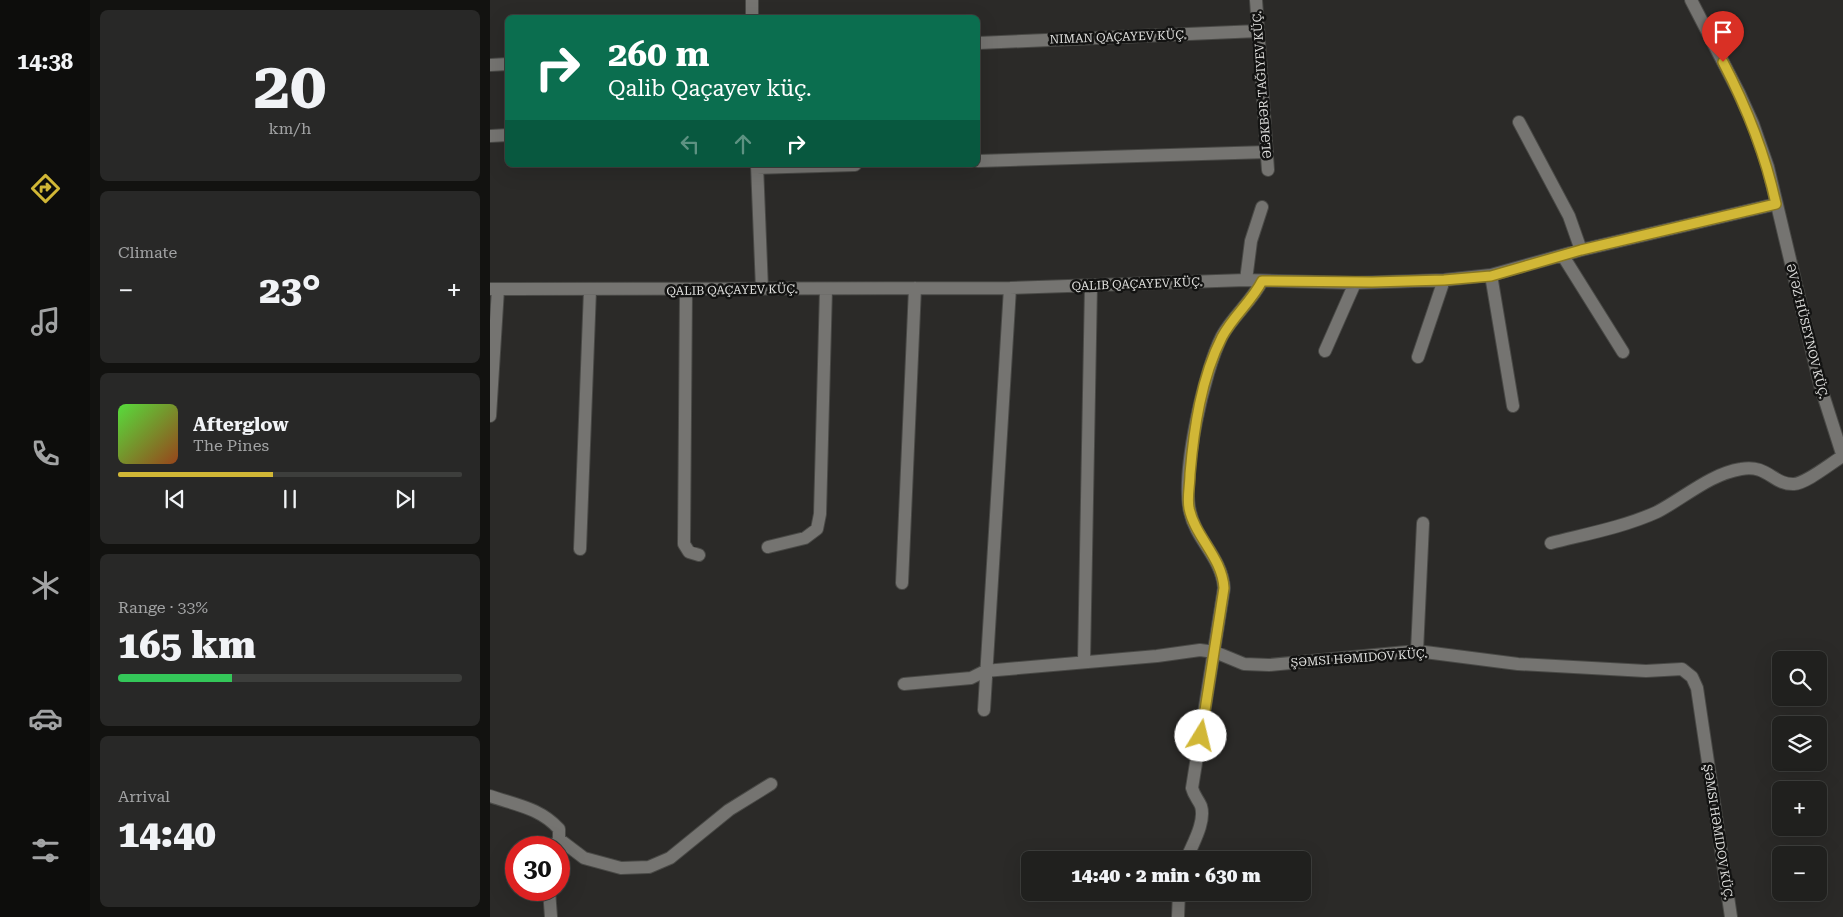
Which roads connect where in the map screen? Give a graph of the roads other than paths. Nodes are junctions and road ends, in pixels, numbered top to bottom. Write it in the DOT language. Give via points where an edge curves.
graph roads {
  1 [pos="752,0"];
  2 [pos="1256,0"];
  3 [pos="1692,0"];
  4 [pos="752,15"];
  5 [pos="1258,31"];
  6 [pos="980,43"];
  7 [pos="505,64"];
  8 [pos="490,65"];
  9 [pos="1519,122"];
  10 [pos="505,135"];
  11 [pos="490,136"];
  12 [pos="1267,152"];
  13 [pos="980,161"];
  14 [pos="757,167"];
  15 [pos="1268,170"];
  16 [pos="1776,204"];
  17 [pos="1262,207"];
  18 [pos="1581,250"];
  19 [pos="1563,256"];
  20 [pos="1491,276"];
  21 [pos="1246,280"];
  22 [pos="1444,280"];
  23 [pos="1262,281"];
  24 [pos="1355,283"];
  25 [pos="1091,285"];
  26 [pos="915,288"];
  27 [pos="1010,288"];
  28 [pos="494,289"];
  29 [pos="826,289"];
  30 [pos="590,290"];
  31 [pos="686,290"];
  32 [pos="762,290"];
  33 [pos="1325,351"];
  34 [pos="1623,352"];
  35 [pos="1418,357"];
  36 [pos="1513,406"];
  37 [pos="490,416"];
  38 [pos="1843,456"];
  39 [pos="1423,523"];
  40 [pos="1551,543"];
  41 [pos="768,547"];
  42 [pos="580,549"];
  43 [pos="699,555"];
  44 [pos="902,584"];
  45 [pos="1417,651"];
  46 [pos="1215,652"];
  47 [pos="1084,662"];
  48 [pos="985,671"];
  49 [pos="904,684"];
  50 [pos="984,710"];
  51 [pos="772,784"];
  52 [pos="490,796"];
  53 [pos="557,836"];
  54 [pos="570,850"];
  55 [pos="1189,851"];
  56 [pos="550,901"];
  57 [pos="1179,901"];
  58 [pos="551,917"];
  59 [pos="1178,917"];
  60 [pos="1731,917"];
  1 -- 4 [label="street"];
  2 -- 5 [label="street"];
  3 -- 16 [label="street, ƏVƏZ HÜSEYNOV KÜÇ." via="1753,124 1768,167"];
  5 -- 6 [label="street, NIMAN QAÇAYEV KÜÇ."];
  5 -- 12 [label="street"];
  7 -- 8 [label="street"];
  9 -- 18 [label="street" via="1569,216"];
  10 -- 11 [label="street"];
  12 -- 13 [label="street"];
  12 -- 15 [label="street"];
  14 -- 32 [label="street"];
  16 -- 18 [label="street, QALIB QAÇAYEV KÜÇ."];
  16 -- 38 [label="street, ƏVƏZ HÜSEYNOV KÜÇ." via="1820,385"];
  17 -- 21 [label="street" via="1251,241"];
  18 -- 19 [label="street, QALIB QAÇAYEV KÜÇ."];
  19 -- 20 [label="street, QALIB QAÇAYEV KÜÇ."];
  19 -- 34 [label="street"];
  20 -- 22 [label="street, QALIB QAÇAYEV KÜÇ."];
  20 -- 36 [label="street"];
  21 -- 23 [label="street, QALIB QAÇAYEV KÜÇ."];
  21 -- 25 [label="street, QALIB QAÇAYEV KÜÇ."];
  22 -- 24 [label="street, QALIB QAÇAYEV KÜÇ."];
  22 -- 35 [label="street"];
  23 -- 24 [label="street, QALIB QAÇAYEV KÜÇ."];
  23 -- 46 [label="street" via="1222,337 1205,381 1193,442 1190,514 1224,578"];
  24 -- 33 [label="street"];
  25 -- 27 [label="street, QALIB QAÇAYEV KÜÇ."];
  25 -- 47 [label="street"];
  26 -- 27 [label="street, QALIB QAÇAYEV KÜÇ."];
  26 -- 29 [label="street, QALIB QAÇAYEV KÜÇ."];
  26 -- 44 [label="street"];
  27 -- 48 [label="street"];
  28 -- 30 [label="street, QALIB QAÇAYEV KÜÇ."];
  28 -- 37 [label="street"];
  29 -- 32 [label="street, QALIB QAÇAYEV KÜÇ."];
  29 -- 41 [label="street" via="817,529 804,538"];
  30 -- 31 [label="street, QALIB QAÇAYEV KÜÇ."];
  30 -- 42 [label="street"];
  31 -- 32 [label="street, QALIB QAÇAYEV KÜÇ."];
  31 -- 43 [label="street" via="684,544 688,552"];
  38 -- 40 [label="street" via="1795,484 1781,482 1760,468 1742,468 1655,512"];
  39 -- 45 [label="street"];
  45 -- 46 [label="street, ŞƏMSI HƏMIDOV KÜÇ." via="1269,665 1244,664"];
  45 -- 60 [label="street, ŞƏMSI HƏMIDOV KÜÇ." via="1518,664 1646,671 1670,668 1689,673 1697,688"];
  46 -- 47 [label="street, ŞƏMSI HƏMIDOV KÜÇ." via="1200,650"];
  46 -- 55 [label="street" via="1192,788 1201,812"];
  47 -- 48 [label="street, ŞƏMSI HƏMIDOV KÜÇ."];
  48 -- 49 [label="street, ŞƏMSI HƏMIDOV KÜÇ." via="971,678"];
  48 -- 50 [label="street"];
  51 -- 54 [label="street" via="728,810 670,858 649,867 621,868 584,858"];
  52 -- 53 [label="street" via="538,810 559,828"];
  56 -- 58 [label="street"];
  57 -- 59 [label="street"];
}
